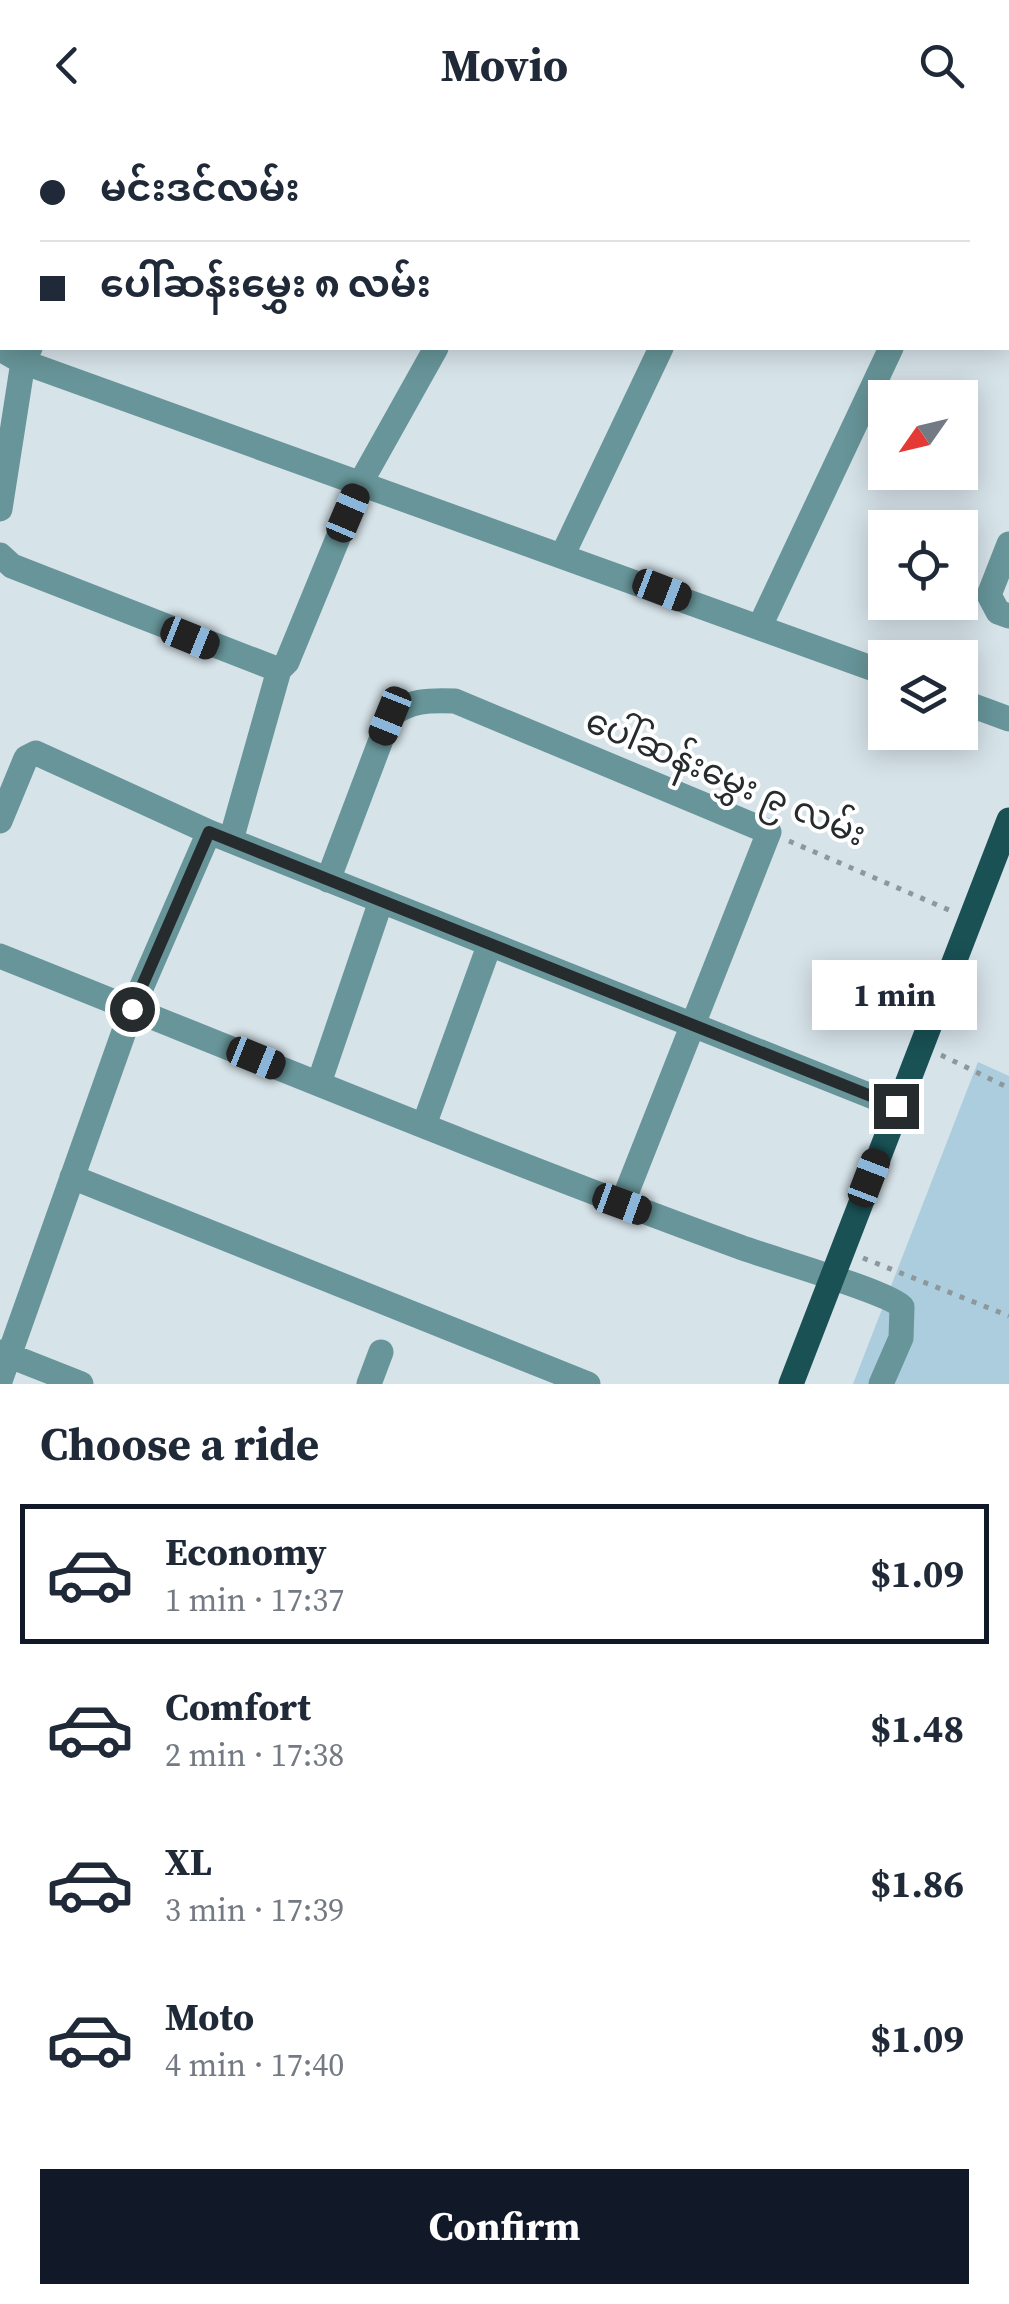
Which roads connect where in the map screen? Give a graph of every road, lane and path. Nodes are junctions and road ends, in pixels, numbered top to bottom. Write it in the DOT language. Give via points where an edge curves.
graph roads {
  1 [pos="435,350"];
  2 [pos="660,350"];
  3 [pos="890,350"];
  4 [pos="18,353"];
  5 [pos="362,482"];
  6 [pos="0,509"];
  7 [pos="1009,544"];
  8 [pos="564,554"];
  9 [pos="0,555"];
  10 [pos="1009,616"];
  11 [pos="760,626"];
  12 [pos="868,667"];
  13 [pos="278,670"];
  14 [pos="978,707"];
  15 [pos="1009,719"];
  16 [pos="0,822"];
  17 [pos="1008,829"];
  18 [pos="769,832"];
  19 [pos="220,836"];
  20 [pos="328,880"];
  21 [pos="381,901"];
  22 [pos="970,919"];
  23 [pos="489,946"];
  24 [pos="0,956"];
  25 [pos="132,1009"];
  26 [pos="689,1025"];
  27 [pos="920,1044"];
  28 [pos="318,1083"];
  29 [pos="1009,1088"];
  30 [pos="896,1106"];
  31 [pos="424,1125"];
  32 [pos="72,1177"];
  33 [pos="622,1204"];
  34 [pos="842,1250"];
  35 [pos="830,1280"];
  36 [pos="1009,1316"];
  37 [pos="380,1352"];
  38 [pos="4,1354"];
  39 [pos="0,1381"];
  40 [pos="81,1384"];
  41 [pos="369,1384"];
  42 [pos="588,1384"];
  43 [pos="791,1384"];
  44 [pos="880,1384"];
  1 -- 5 [label="street"];
  2 -- 8 [label="street"];
  3 -- 11 [label="street"];
  4 -- 5 [label="street"];
  4 -- 6 [label="street"];
  5 -- 8 [label="street"];
  5 -- 13 [label="street"];
  7 -- 10 [label="street" via="989,596"];
  8 -- 11 [label="street"];
  9 -- 13 [label="street" via="12,566"];
  11 -- 12 [label="street"];
  13 -- 19 [label="street"];
  14 -- 15 [label="street"];
  16 -- 19 [label="street" via="26,758 36,753"];
  17 -- 22 [label="main road"];
  18 -- 20 [label="street, ပေါ်ဆန်းမွှေး ၉ လမ်း" via="455,701 405,704 390,716"];
  18 -- 22 [label="path, ပေါ်ဆန်းမွှေး ၉ လမ်း"];
  18 -- 26 [label="street"];
  19 -- 20 [label="street"];
  19 -- 25 [label="street"];
  20 -- 21 [label="street"];
  21 -- 23 [label="street"];
  21 -- 28 [label="street"];
  22 -- 27 [label="main road"];
  23 -- 26 [label="street"];
  23 -- 31 [label="street"];
  24 -- 25 [label="street"];
  25 -- 28 [label="street"];
  25 -- 32 [label="street"];
  26 -- 30 [label="street"];
  26 -- 33 [label="street"];
  27 -- 29 [label="path"];
  27 -- 30 [label="main road"];
  28 -- 31 [label="street"];
  30 -- 34 [label="main road"];
  31 -- 33 [label="street"];
  32 -- 38 [label="street"];
  32 -- 42 [label="street"];
  33 -- 35 [label="street"];
  34 -- 35 [label="main road"];
  34 -- 36 [label="path"];
  35 -- 43 [label="main road"];
  35 -- 44 [label="street" via="880,1291 902,1307 901,1338"];
  37 -- 41 [label="street"];
  38 -- 39 [label="street"];
  38 -- 40 [label="street"];
}
